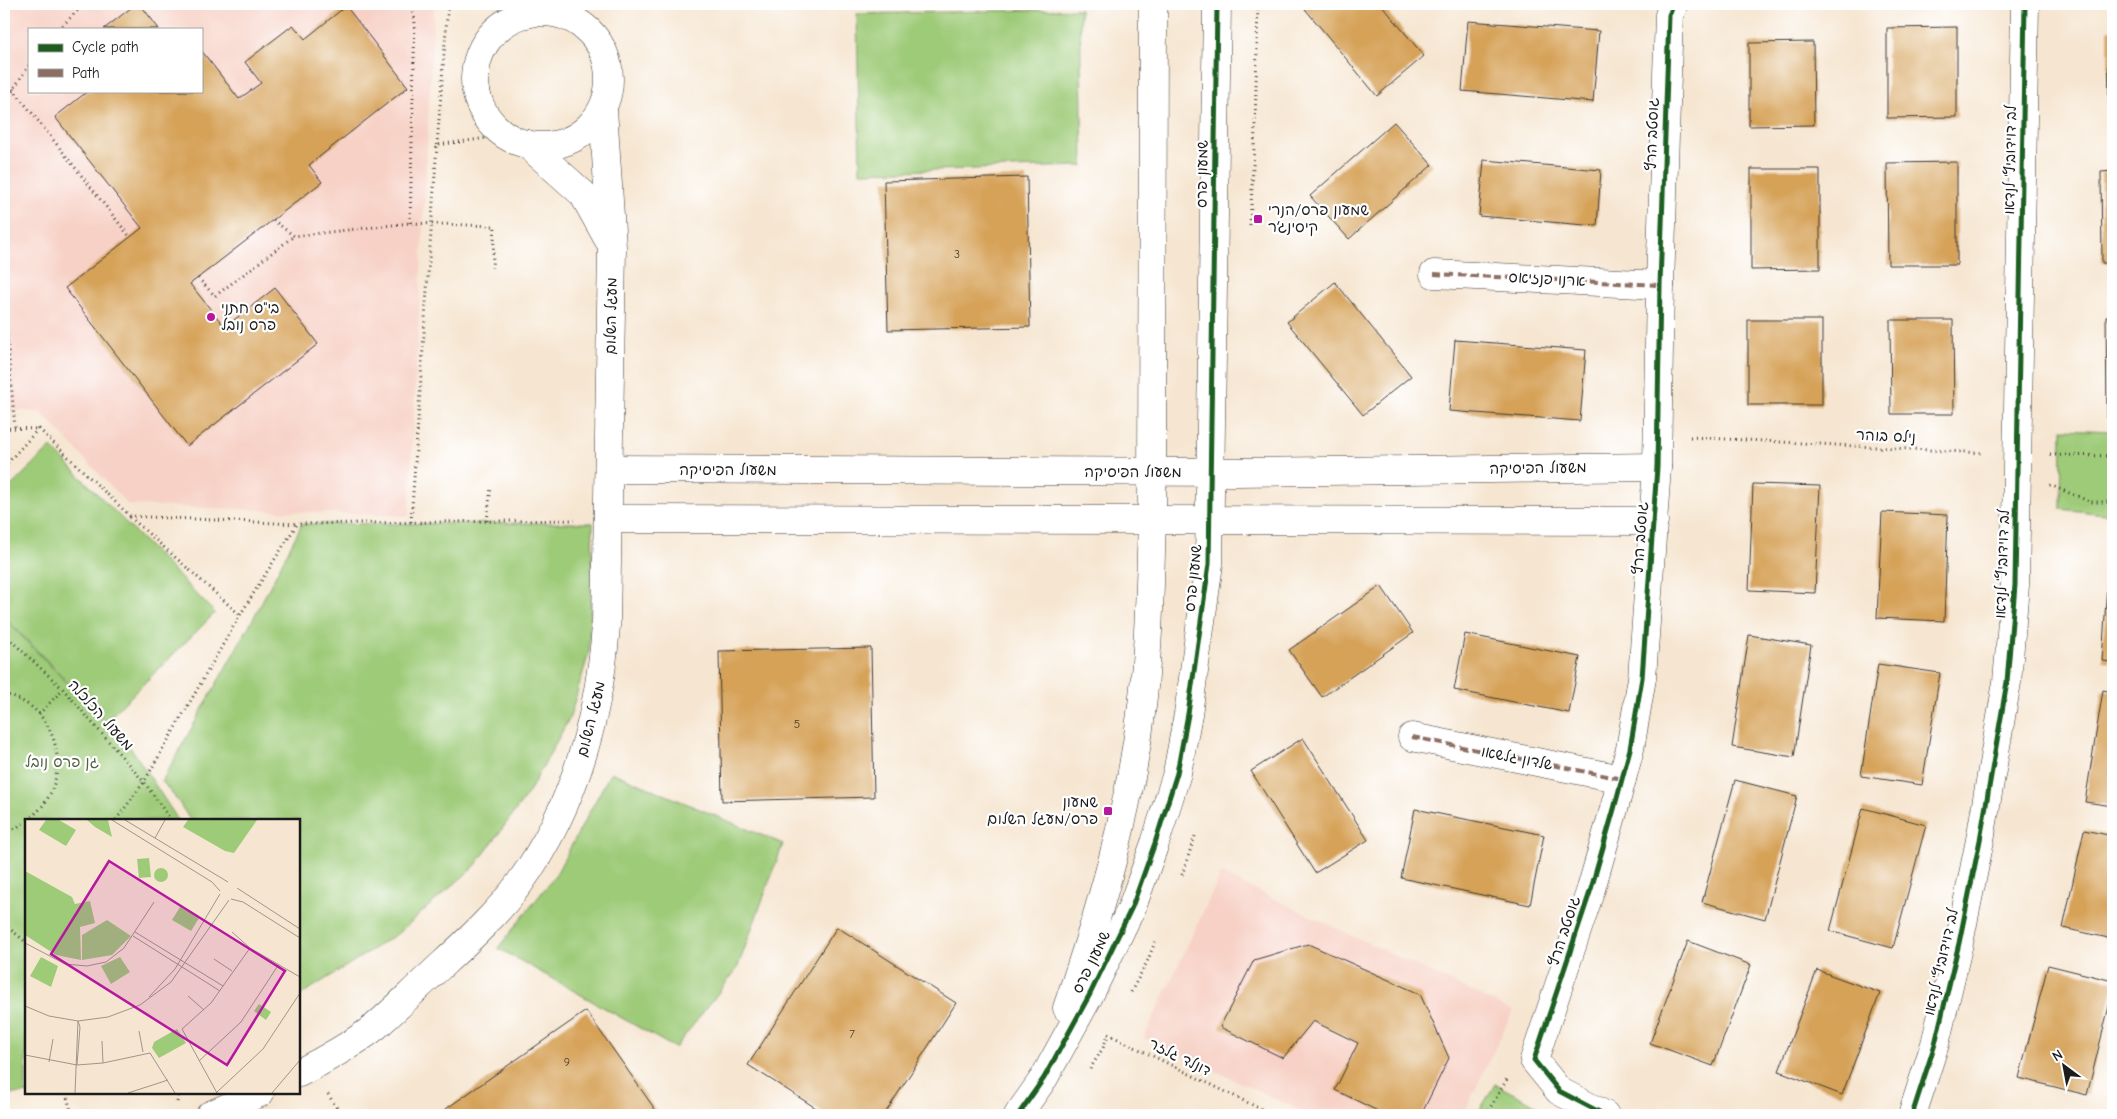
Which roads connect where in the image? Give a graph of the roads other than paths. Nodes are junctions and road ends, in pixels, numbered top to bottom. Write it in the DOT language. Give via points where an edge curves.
graph roads {
  1 [pos="1153,4"];
  2 [pos="1217,4"];
  3 [pos="1674,4"];
  4 [pos="2024,4"];
  5 [pos="533,8"];
  6 [pos="603,109"];
  7 [pos="516,140"];
  8 [pos="612,247"];
  9 [pos="1434,274"];
  10 [pos="1660,285"];
  11 [pos="1657,467"];
  12 [pos="609,470"];
  13 [pos="1152,472"];
  14 [pos="1210,472"];
  15 [pos="609,519"];
  16 [pos="1152,520"];
  17 [pos="1210,520"];
  18 [pos="1654,520"];
  19 [pos="1412,737"];
  20 [pos="1622,778"];
  21 [pos="300,1072"];
  22 [pos="1044,1078"];
  23 [pos="258,1094"];
  24 [pos="210,1115"];
  25 [pos="1018,1115"];
  26 [pos="1605,1115"];
  27 [pos="1912,1115"];
  1 -- 13 [label="street, שמעון פרס"];
  2 -- 14 [label="street, שמעון פרס"];
  3 -- 10 [label="street, גוסטב הרץ" via="1669,15"];
  4 -- 27 [label="street, לב דוידוביץ' לנדאו" via="2015,585 2006,691 1959,944 1935,1044"];
  5 -- 6 [label="street" via="579,22 599,42 608,63 610,87"];
  5 -- 7 [label="street" via="511,19 490,36 478,57 475,80 479,103 488,120"];
  6 -- 7 [label="street" via="588,128 573,139 550,146"];
  6 -- 8 [label="street, מעגל השלום"];
  7 -- 8 [label="street, מעגל השלום" via="583,194"];
  8 -- 12 [label="street, מעגל השלום"];
  9 -- 10 [label="street, ארנו פנזיאס"];
  10 -- 11 [label="street, גוסטב הרץ"];
  11 -- 14 [label="street, משעול הפיסיקה"];
  11 -- 18 [label="street, גוסטב הרץ"];
  12 -- 13 [label="street, משעול הפיסיקה"];
  12 -- 15 [label="street, מעגל השלום"];
  13 -- 14 [label="street, משעול הפיסיקה"];
  13 -- 16 [label="street, שמעון פרס"];
  14 -- 17 [label="street, שמעון פרס"];
  15 -- 16 [label="street"];
  15 -- 21 [label="street, מעגל השלום" via="603,671 592,726 562,814 518,886 470,939 375,1027"];
  16 -- 17 [label="street"];
  16 -- 22 [label="street, שמעון פרס" via="1142,706 1126,800 1093,933"];
  17 -- 18 [label="street"];
  17 -- 22 [label="street, שמעון פרס" via="1208,574 1177,773 1132,907"];
  18 -- 20 [label="street, גוסטב הרץ" via="1642,678"];
  19 -- 20 [label="street, שלדון גלשאו"];
  20 -- 26 [label="street, גוסטב הרץ" via="1591,889 1534,1060 1559,1091"];
  22 -- 25 [label="street, שמעון פרס"];
  23 -- 24 [label="street"];
}
